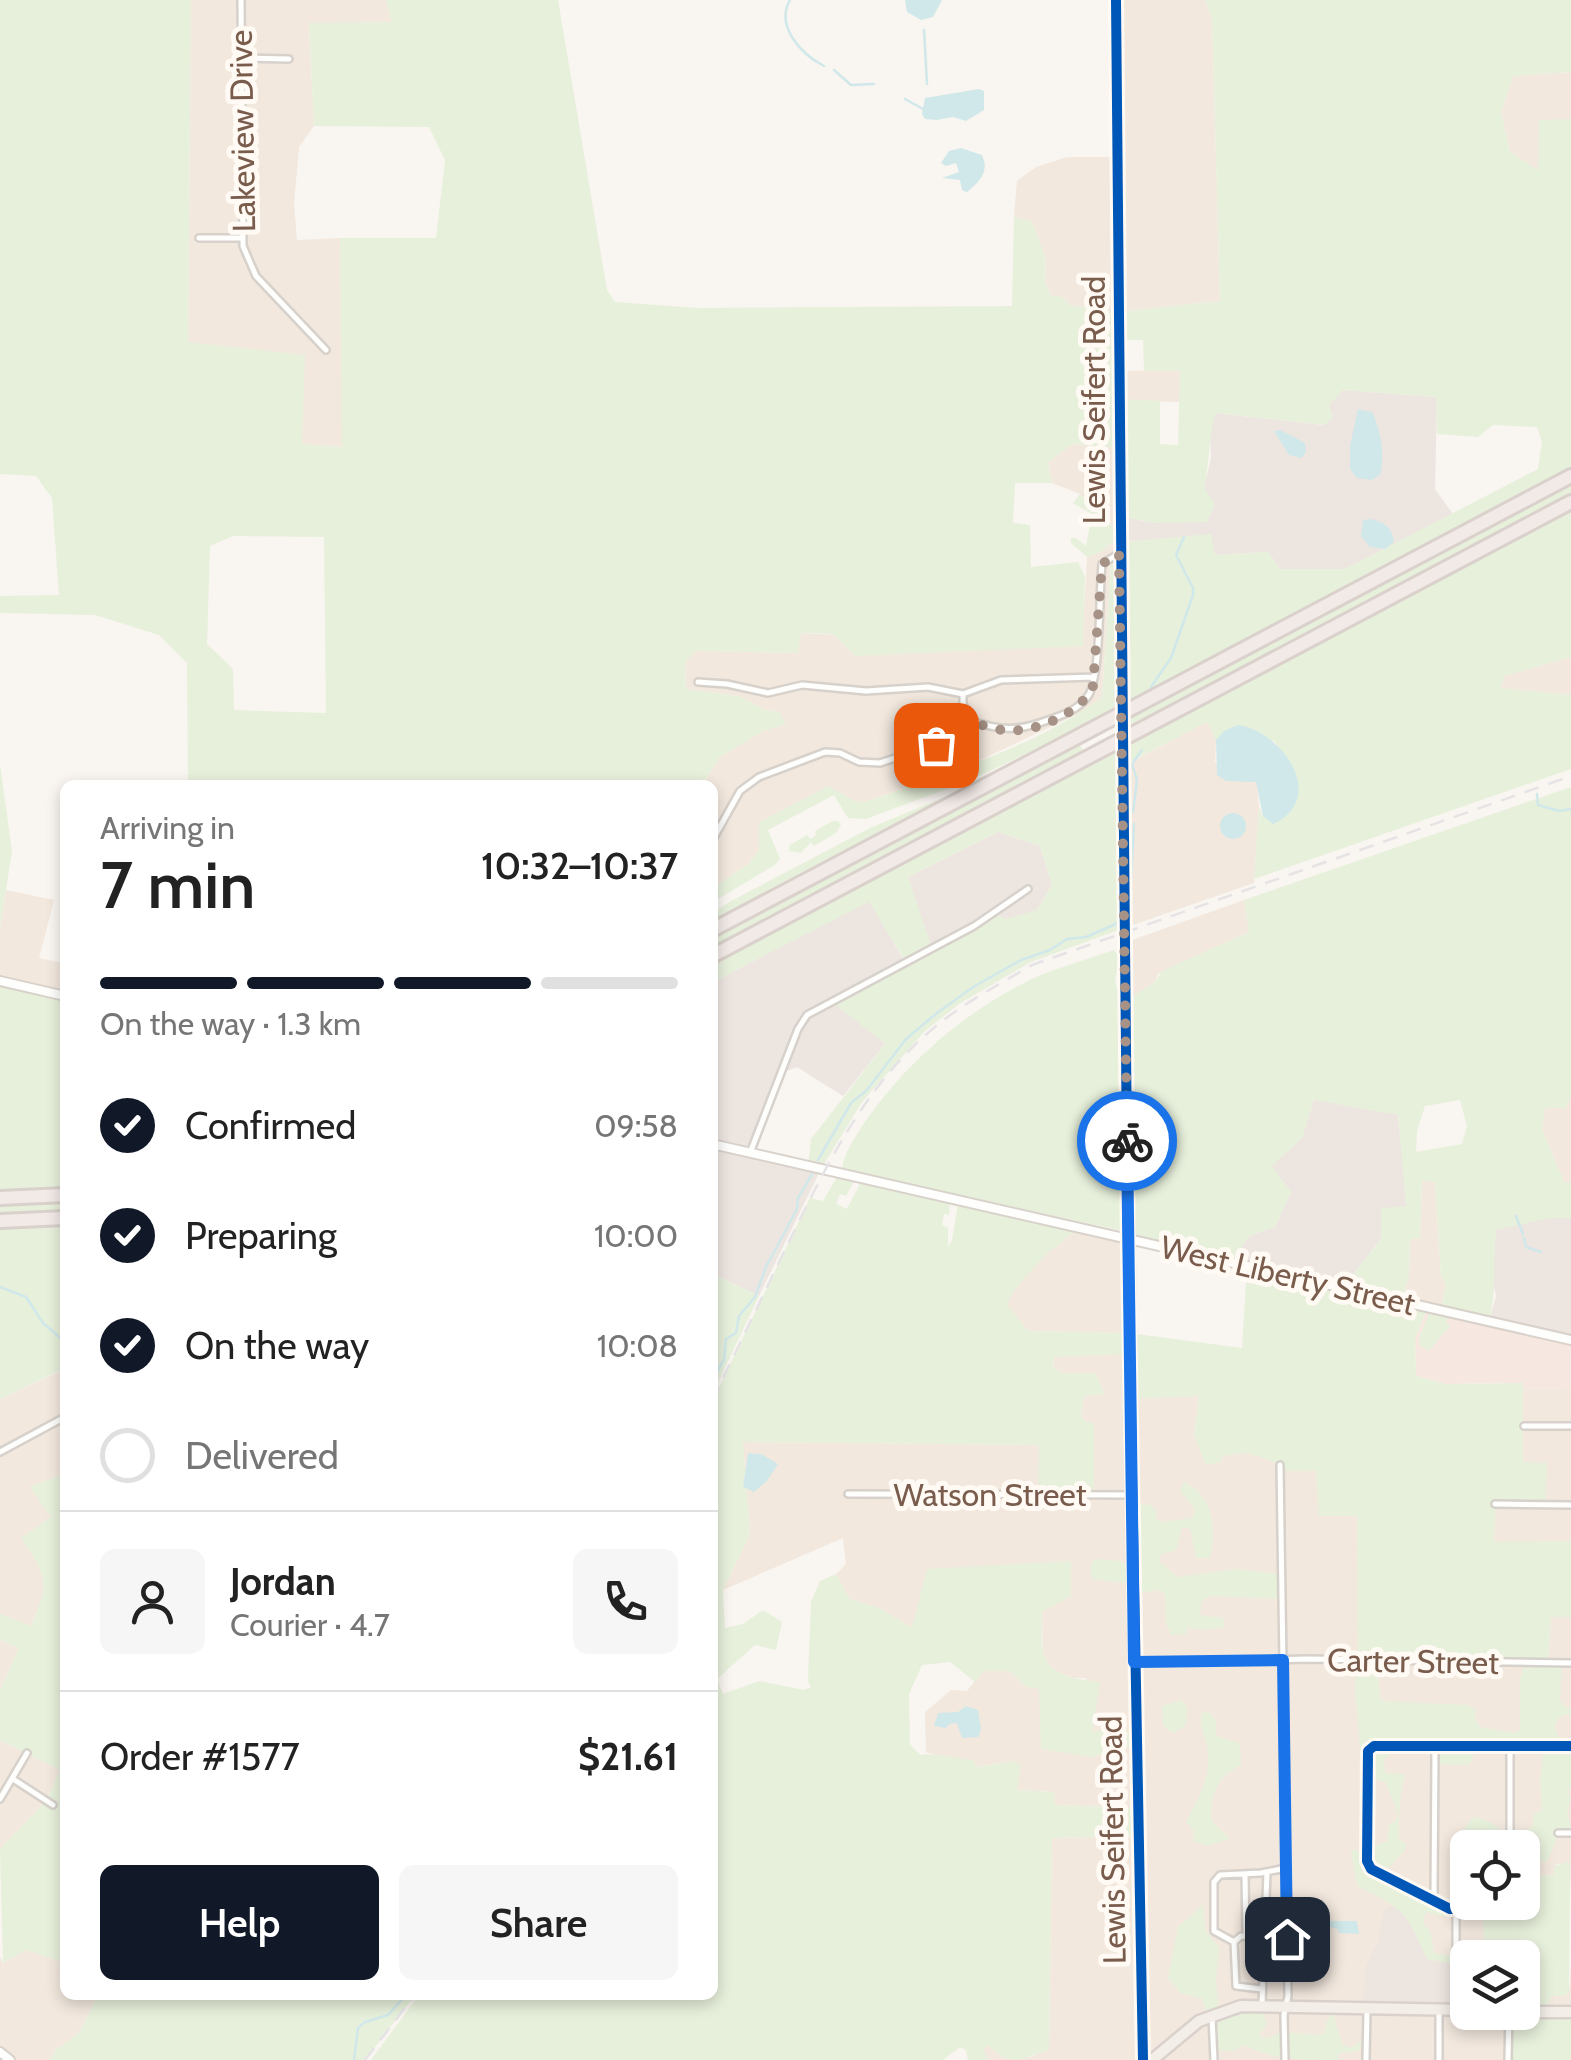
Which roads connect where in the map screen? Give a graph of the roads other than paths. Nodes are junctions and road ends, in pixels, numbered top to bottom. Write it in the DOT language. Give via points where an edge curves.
graph roads {
  1 [pos="241,0"];
  2 [pos="1116,0"];
  3 [pos="241,58"];
  4 [pos="289,58"];
  5 [pos="200,238"];
  6 [pos="242,238"];
  7 [pos="326,350"];
  8 [pos="1571,476"];
  9 [pos="1571,502"];
  10 [pos="1119,554"];
  11 [pos="1094,677"];
  12 [pos="698,682"];
  13 [pos="1121,688"];
  14 [pos="963,694"];
  15 [pos="972,722"];
  16 [pos="718,831"];
  17 [pos="1028,889"];
  18 [pos="718,927"];
  19 [pos="718,953"];
  20 [pos="0,981"];
  21 [pos="60,995"];
  22 [pos="718,1145"];
  23 [pos="750,1152"];
  24 [pos="60,1195"];
  25 [pos="0,1198"];
  26 [pos="60,1218"];
  27 [pos="0,1221"];
  28 [pos="1128,1239"];
  29 [pos="1571,1340"];
  30 [pos="60,1420"];
  31 [pos="1524,1426"];
  32 [pos="1571,1426"];
  33 [pos="0,1452"];
  34 [pos="1280,1466"];
  35 [pos="848,1494"];
  36 [pos="1131,1495"];
  37 [pos="1495,1504"];
  38 [pos="1571,1505"];
  39 [pos="1283,1660"];
  40 [pos="1134,1662"];
  41 [pos="1571,1663"];
  42 [pos="1435,1746"];
  43 [pos="1510,1746"];
  44 [pos="1571,1746"];
  45 [pos="26,1753"];
  46 [pos="14,1779"];
  47 [pos="0,1798"];
  48 [pos="54,1805"];
  49 [pos="1510,1830"];
  50 [pos="1558,1833"];
  51 [pos="1571,1833"];
  52 [pos="1286,1868"];
  53 [pos="1267,1872"];
  54 [pos="1245,1874"];
  55 [pos="1434,1900"];
  56 [pos="1450,1907"];
  57 [pos="1246,1936"];
  58 [pos="1266,1937"];
  59 [pos="1234,1942"];
  60 [pos="1262,1989"];
  61 [pos="1262,2005"];
  62 [pos="1286,2005"];
  63 [pos="1367,2007"];
  64 [pos="1439,2009"];
  65 [pos="1450,2009"];
  66 [pos="1540,2012"];
  67 [pos="1571,2012"];
  68 [pos="1212,2014"];
  69 [pos="1509,2030"];
  70 [pos="0,2052"];
  71 [pos="10,2060"];
  72 [pos="1142,2060"];
  73 [pos="1152,2060"];
  74 [pos="1214,2060"];
  75 [pos="1285,2060"];
  76 [pos="1366,2060"];
  77 [pos="1439,2060"];
  78 [pos="1508,2060"];
  1 -- 3 [label="street, Lakeview Drive"];
  2 -- 10 [label="street, Lewis Seifert Road"];
  3 -- 4 [label="street"];
  3 -- 6 [label="street, Lakeview Drive"];
  5 -- 6 [label="street"];
  6 -- 7 [label="street, Lakeview Drive" via="256,276"];
  8 -- 18 [label="highway"];
  9 -- 19 [label="highway"];
  10 -- 11 [label="street" via="1102,564"];
  10 -- 13 [label="street, Lewis Seifert Road"];
  11 -- 14 [label="street" via="1001,680"];
  11 -- 15 [label="street" via="1083,702 1051,720 1007,731"];
  12 -- 14 [label="street" via="768,693 797,686 928,687"];
  13 -- 28 [label="street, Lewis Seifert Road, bridge"];
  14 -- 15 [label="street"];
  15 -- 16 [label="street" via="942,743 880,763 825,752 759,777 740,790"];
  17 -- 23 [label="street" via="974,926 806,1017"];
  20 -- 21 [label="street"];
  22 -- 23 [label="street, West Liberty Street"];
  23 -- 28 [label="street, West Liberty Street"];
  24 -- 25 [label="highway"];
  26 -- 27 [label="highway"];
  28 -- 29 [label="street, West Liberty Street"];
  28 -- 36 [label="street, Lewis Seifert Road"];
  30 -- 33 [label="street"];
  31 -- 32 [label="street"];
  34 -- 39 [label="street"];
  35 -- 36 [label="street, Watson Street"];
  36 -- 40 [label="street, Lewis Seifert Road"];
  37 -- 38 [label="street"];
  39 -- 40 [label="street, Carter Street"];
  39 -- 41 [label="street, Carter Street"];
  39 -- 52 [label="street"];
  40 -- 72 [label="street, Lewis Seifert Road"];
  42 -- 43 [label="street"];
  42 -- 55 [label="street"];
  42 -- 55 [label="street" via="1369,1748 1368,1866"];
  43 -- 44 [label="street"];
  43 -- 49 [label="street"];
  45 -- 46 [label="street"];
  46 -- 47 [label="street"];
  46 -- 48 [label="street"];
  50 -- 51 [label="street"];
  52 -- 53 [label="street"];
  52 -- 62 [label="street"];
  53 -- 54 [label="street"];
  53 -- 58 [label="street"];
  54 -- 57 [label="street"];
  54 -- 59 [label="street" via="1220,1875 1214,1882 1214,1930"];
  55 -- 56 [label="street"];
  57 -- 58 [label="street"];
  57 -- 59 [label="street"];
  58 -- 60 [label="street"];
  59 -- 60 [label="street" via="1236,1986"];
  60 -- 61 [label="street"];
  61 -- 62 [label="main road"];
  61 -- 68 [label="main road"];
  62 -- 63 [label="main road"];
  62 -- 75 [label="street"];
  63 -- 64 [label="main road"];
  63 -- 76 [label="street"];
  64 -- 65 [label="main road"];
  64 -- 77 [label="street"];
  66 -- 67 [label="main road"];
  68 -- 73 [label="main road"];
  68 -- 74 [label="street"];
  69 -- 78 [label="street"];
  70 -- 71 [label="street"];
}
